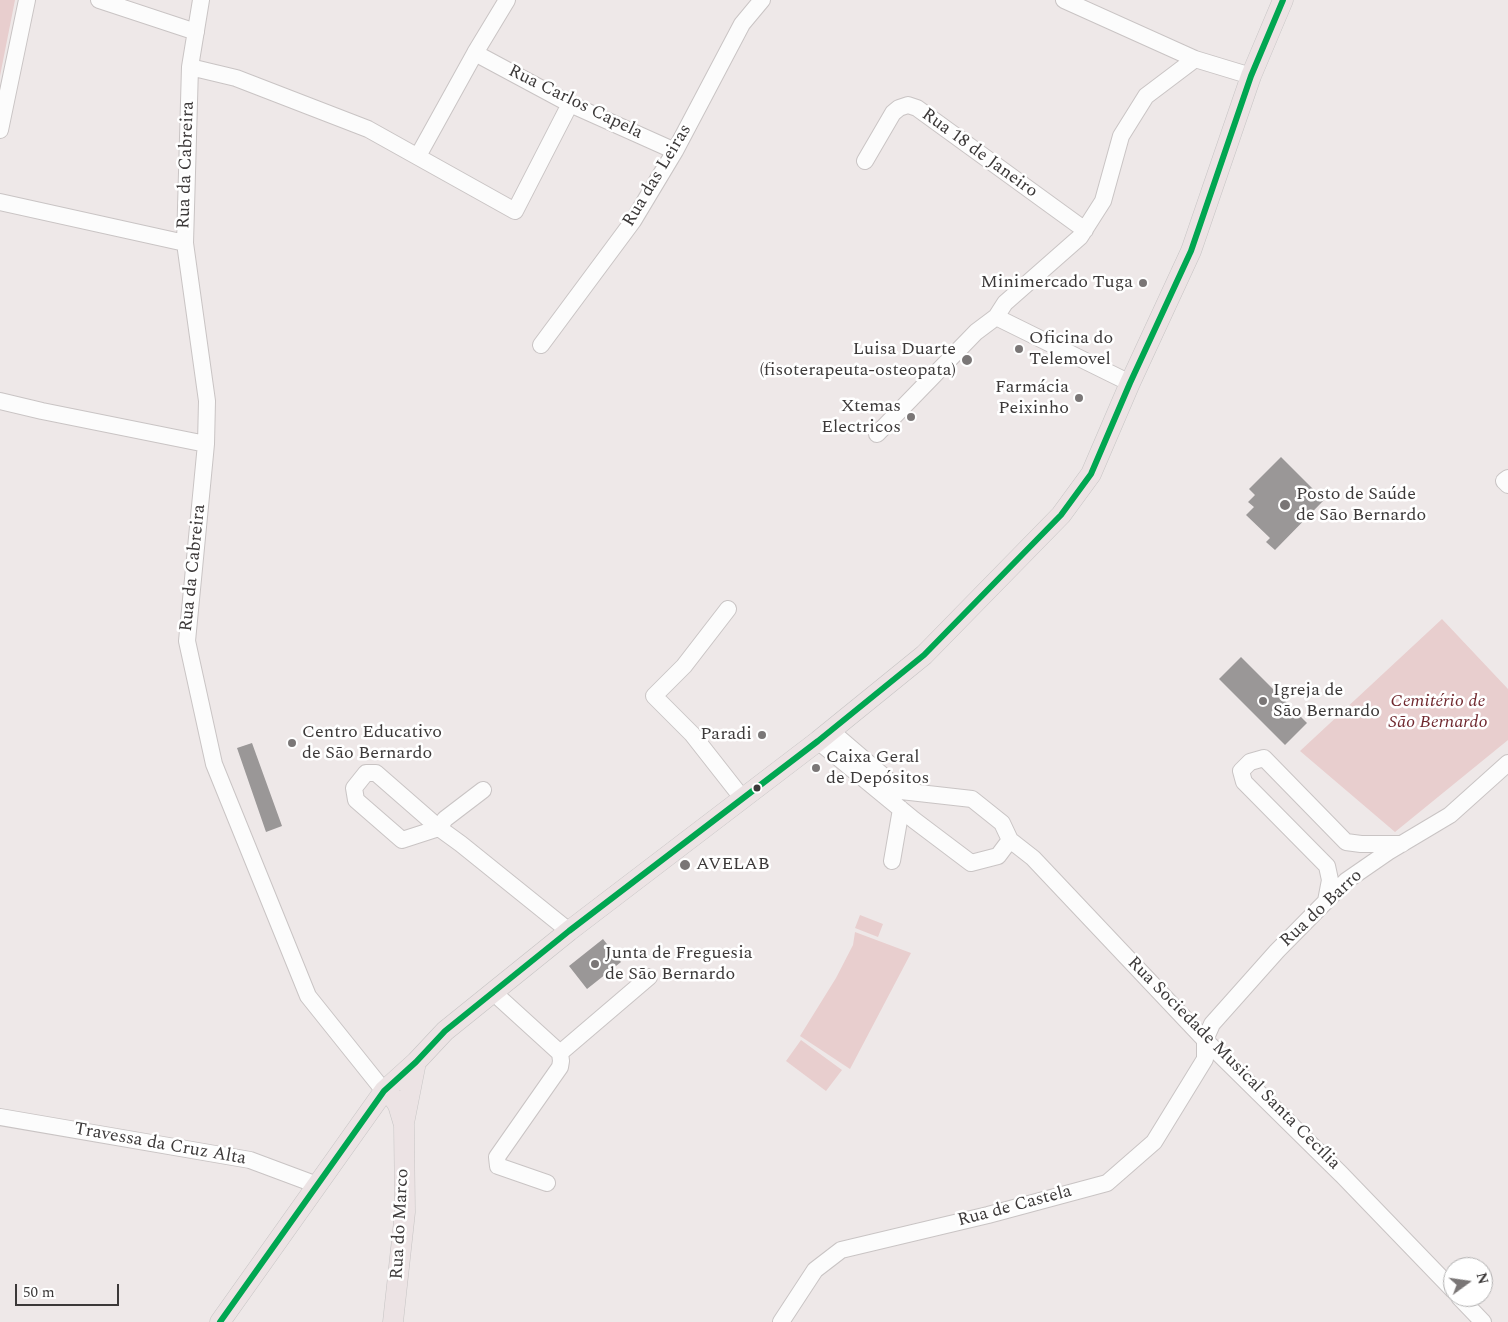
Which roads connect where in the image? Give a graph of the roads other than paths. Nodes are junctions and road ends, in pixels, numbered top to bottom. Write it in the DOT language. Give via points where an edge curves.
graph roads {
  1 [pos="27,0"];
  2 [pos="99,0"];
  3 [pos="201,0"];
  4 [pos="507,0"];
  5 [pos="762,0"];
  6 [pos="1064,0"];
  7 [pos="1283,0"];
  8 [pos="196,32"];
  9 [pos="475,53"];
  10 [pos="1195,59"];
  11 [pos="190,68"];
  12 [pos="1251,76"];
  13 [pos="570,104"];
  14 [pos="0,130"];
  15 [pos="675,152"];
  16 [pos="418,156"];
  17 [pos="865,161"];
  18 [pos="0,202"];
  19 [pos="1084,230"];
  20 [pos="185,243"];
  21 [pos="996,317"];
  22 [pos="541,345"];
  23 [pos="1130,383"];
  24 [pos="0,401"];
  25 [pos="877,434"];
  26 [pos="206,444"];
  27 [pos="1508,478"];
  28 [pos="1508,485"];
  29 [pos="728,608"];
  30 [pos="825,736"];
  31 [pos="1508,763"];
  32 [pos="483,790"];
  33 [pos="743,798"];
  34 [pos="901,809"];
  35 [pos="914,820"];
  36 [pos="439,828"];
  37 [pos="1010,840"];
  38 [pos="1402,844"];
  39 [pos="1326,901"];
  40 [pos="570,931"];
  41 [pos="649,977"];
  42 [pos="494,992"];
  43 [pos="1205,1040"];
  44 [pos="560,1053"];
  45 [pos="416,1062"];
  46 [pos="384,1091"];
  47 [pos="0,1117"];
  48 [pos="404,1125"];
  49 [pos="547,1183"];
  50 [pos="317,1185"];
  51 [pos="1443,1280"];
  52 [pos="1469,1307"];
  53 [pos="220,1322"];
  54 [pos="394,1322"];
  55 [pos="781,1322"];
  56 [pos="1483,1322"];
  1 -- 14 [label="street"];
  2 -- 8 [label="street"];
  3 -- 8 [label="street, Rua da Cabreira"];
  4 -- 9 [label="street"];
  5 -- 15 [label="street, Rua das Leiras" via="742,24"];
  6 -- 10 [label="street"];
  7 -- 12 [label="main road"];
  8 -- 11 [label="street, Rua da Cabreira"];
  9 -- 13 [label="street, Rua Carlos Capela"];
  9 -- 16 [label="street"];
  10 -- 12 [label="street"];
  10 -- 19 [label="street" via="1146,96 1122,136 1103,201"];
  11 -- 16 [label="street" via="236,78 368,129"];
  11 -- 20 [label="street, Rua da Cabreira"];
  12 -- 23 [label="main road" via="1191,251"];
  13 -- 15 [label="street, Rua Carlos Capela"];
  13 -- 16 [label="street" via="515,211"];
  15 -- 22 [label="street, Rua das Leiras" via="633,221"];
  17 -- 19 [label="street, Rua 18 de Janeiro" via="893,113 908,105 917,108"];
  18 -- 20 [label="street"];
  19 -- 21 [label="street" via="1005,304"];
  20 -- 26 [label="street, Rua da Cabreira" via="207,401"];
  21 -- 23 [label="street"];
  21 -- 25 [label="street" via="976,332"];
  23 -- 30 [label="main road" via="1091,474 1061,515 924,655"];
  24 -- 26 [label="street"];
  26 -- 46 [label="street, Rua da Cabreira" via="187,641 214,764 308,996"];
  27 -- 28 [label="street" via="1504,481"];
  29 -- 33 [label="street" via="684,666 654,696 692,734"];
  30 -- 33 [label="main road"];
  30 -- 34 [label="street"];
  30 -- 37 [label="street, Rua Sociedade Musical Santa Cecília" via="901,791 972,799 1002,823"];
  31 -- 38 [label="street, Rua do Barro" via="1450,815"];
  32 -- 36 [label="street" via="445,819"];
  33 -- 40 [label="main road"];
  34 -- 35 [label="street"];
  34 -- 35 [label="street" via="897,862 907,828"];
  35 -- 37 [label="street" via="971,863 998,856"];
  36 -- 36 [label="street" via="402,840 356,800 354,788 366,773 376,773"];
  36 -- 40 [label="street"];
  37 -- 43 [label="street, Rua Sociedade Musical Santa Cecília" via="1034,858"];
  38 -- 39 [label="street, Rua do Barro" via="1346,881"];
  38 -- 39 [label="street" via="1346,842 1264,758 1250,762 1241,772 1244,782 1327,866 1330,880"];
  39 -- 43 [label="street, Rua do Barro" via="1212,1024"];
  40 -- 42 [label="main road"];
  41 -- 44 [label="street"];
  42 -- 44 [label="street"];
  42 -- 45 [label="main road" via="445,1031"];
  43 -- 51 [label="street, Rua Sociedade Musical Santa Cecília"];
  43 -- 55 [label="street, Rua de Castela" via="1205,1059 1154,1142 1106,1183 840,1250 815,1270"];
  44 -- 49 [label="street" via="560,1067 496,1157 498,1166"];
  45 -- 46 [label="main road"];
  45 -- 48 [label="main road"];
  46 -- 48 [label="main road" via="398,1105"];
  46 -- 50 [label="main road"];
  47 -- 50 [label="street, Travessa da Cruz Alta" via="250,1160"];
  48 -- 54 [label="main road, Rua do Marco" via="405,1212"];
  50 -- 53 [label="main road"];
  52 -- 56 [label="street"];
}
